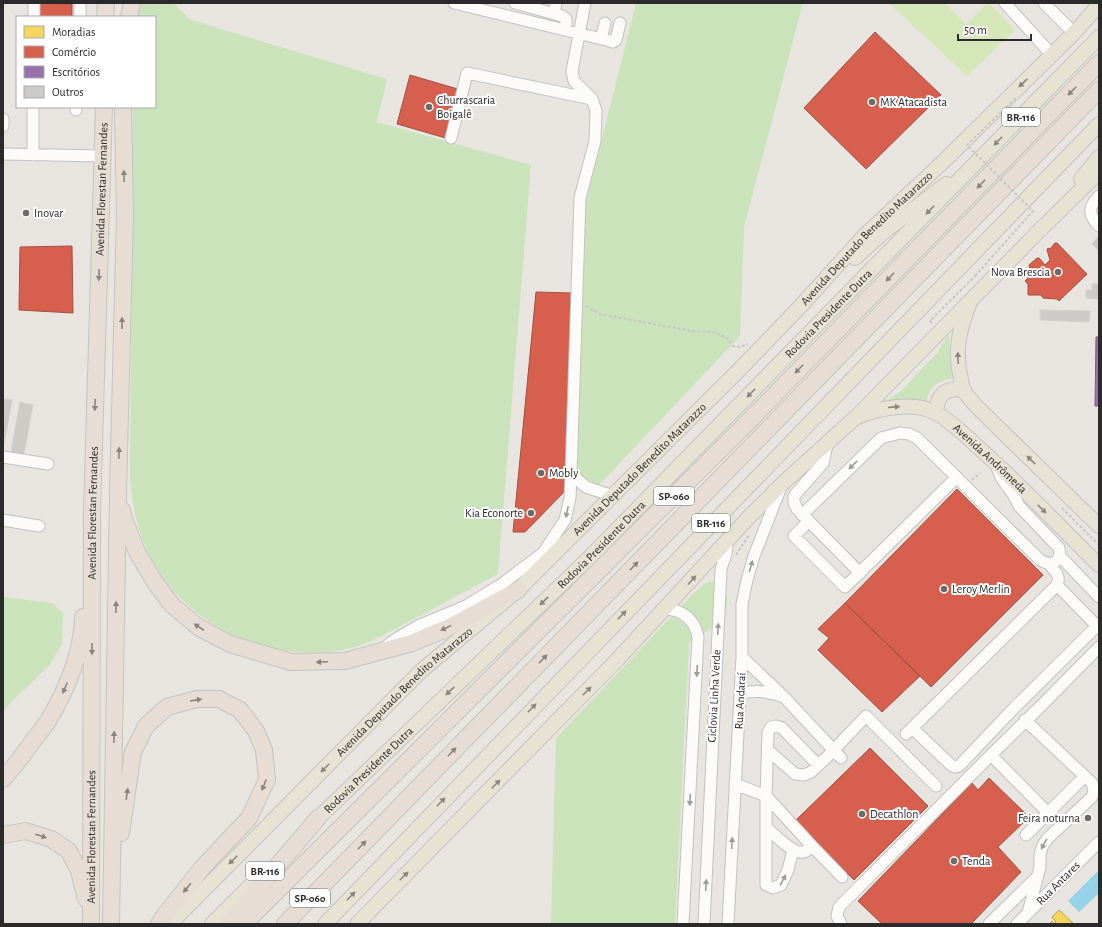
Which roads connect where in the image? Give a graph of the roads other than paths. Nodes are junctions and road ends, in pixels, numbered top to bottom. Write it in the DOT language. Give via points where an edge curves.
graph roads {
  1 [pos="34,3"];
  2 [pos="80,3"];
  3 [pos="106,3"];
  4 [pos="125,3"];
  5 [pos="132,3"];
  6 [pos="454,3"];
  7 [pos="515,3"];
  8 [pos="585,3"];
  9 [pos="1005,3"];
  10 [pos="1044,3"];
  11 [pos="1099,5"];
  12 [pos="555,8"];
  13 [pos="34,16"];
  14 [pos="80,16"];
  15 [pos="105,16"];
  16 [pos="124,16"];
  17 [pos="129,16"];
  18 [pos="605,23"];
  19 [pos="620,23"];
  20 [pos="566,30"];
  21 [pos="1074,33"];
  22 [pos="1099,37"];
  23 [pos="578,39"];
  24 [pos="601,39"];
  25 [pos="1052,55"];
  26 [pos="1099,63"];
  27 [pos="1099,90"];
  28 [pos="592,99"];
  29 [pos="33,108"];
  30 [pos="104,108"];
  31 [pos="123,108"];
  32 [pos="3,119"];
  33 [pos="1099,124"];
  34 [pos="3,126"];
  35 [pos="451,138"];
  36 [pos="3,154"];
  37 [pos="33,155"];
  38 [pos="102,156"];
  39 [pos="1099,157"];
  40 [pos="977,162"];
  41 [pos="1099,172"];
  42 [pos="1099,196"];
  43 [pos="1099,226"];
  44 [pos="1038,232"];
  45 [pos="972,300"];
  46 [pos="796,312"];
  47 [pos="964,390"];
  48 [pos="936,412"];
  49 [pos="857,416"];
  50 [pos="828,442"];
  51 [pos="3,457"];
  52 [pos="995,462"];
  53 [pos="48,464"];
  54 [pos="571,474"];
  55 [pos="957,477"];
  56 [pos="782,484"];
  57 [pos="118,492"];
  58 [pos="613,496"];
  59 [pos="92,512"];
  60 [pos="806,518"];
  61 [pos="3,520"];
  62 [pos="39,526"];
  63 [pos="1099,526"];
  64 [pos="726,542"];
  65 [pos="1060,556"];
  66 [pos="1049,564"];
  67 [pos="1099,565"];
  68 [pos="860,573"];
  69 [pos="1057,585"];
  70 [pos="518,590"];
  71 [pos="1099,596"];
  72 [pos="666,609"];
  73 [pos="1098,625"];
  74 [pos="1099,647"];
  75 [pos="378,653"];
  76 [pos="742,657"];
  77 [pos="740,694"];
  78 [pos="784,697"];
  79 [pos="1025,720"];
  80 [pos="768,750"];
  81 [pos="837,754"];
  82 [pos="991,755"];
  83 [pos="818,766"];
  84 [pos="3,779"];
  85 [pos="1092,779"];
  86 [pos="735,784"];
  87 [pos="936,786"];
  88 [pos="766,796"];
  89 [pos="1048,814"];
  90 [pos="318,818"];
  91 [pos="766,826"];
  92 [pos="3,835"];
  93 [pos="1026,835"];
  94 [pos="1099,842"];
  95 [pos="812,846"];
  96 [pos="793,850"];
  97 [pos="1038,876"];
  98 [pos="842,877"];
  99 [pos="1028,913"];
  100 [pos="111,920"];
  101 [pos="91,922"];
  102 [pos="159,924"];
  103 [pos="170,924"];
  104 [pos="212,924"];
  105 [pos="228,924"];
  106 [pos="244,924"];
  107 [pos="285,924"];
  108 [pos="324,924"];
  109 [pos="357,924"];
  110 [pos="683,924"];
  111 [pos="704,924"];
  112 [pos="728,924"];
  113 [pos="841,924"];
  114 [pos="989,924"];
  115 [pos="1017,924"];
  1 -- 13 [label="street"];
  2 -- 14 [label="street"];
  3 -- 15 [label="highway"];
  4 -- 16 [label="highway"];
  5 -- 17 [label="highway"];
  6 -- 20 [label="street"];
  7 -- 12 [label="street"];
  8 -- 23 [label="street"];
  9 -- 25 [label="street"];
  10 -- 21 [label="street"];
  11 -- 21 [label="main road, Avenida Deputado Benedito Matarazzo"];
  12 -- 20 [label="street" via="566,19"];
  18 -- 24 [label="street"];
  19 -- 24 [label="street" via="616,40 613,42"];
  20 -- 23 [label="street"];
  21 -- 25 [label="main road, Avenida Deputado Benedito Matarazzo"];
  22 -- 40 [label="main road, Rodovia Presidente Dutra / BR-116, one-way"];
  23 -- 24 [label="street"];
  23 -- 28 [label="street" via="572,71 574,81"];
  25 -- 46 [label="main road, Avenida Deputado Benedito Matarazzo, one-way" via="865,235"];
  26 -- 106 [label="highway, Rodovia Presidente Dutra / SP-060, one-way" via="745,425"];
  107 -- 27 [label="highway, SP-060, one-way"];
  28 -- 35 [label="street" via="467,73"];
  28 -- 54 [label="street" via="596,112 595,141 580,198"];
  29 -- 37 [label="street"];
  30 -- 38 [label="highway, Avenida Florestan Fernandes"];
  57 -- 31 [label="highway, Avenida Florestan Fernandes, one-way" via="125,215"];
  32 -- 34 [label="street"];
  108 -- 33 [label="main road, BR-116, one-way"];
  36 -- 37 [label="street"];
  37 -- 38 [label="street"];
  38 -- 59 [label="highway, Avenida Florestan Fernandes, one-way"];
  39 -- 44 [label="main road"];
  40 -- 46 [label="main road" via="880,235"];
  40 -- 90 [label="main road, Rodovia Presidente Dutra / BR-116, one-way" via="592,555"];
  41 -- 44 [label="main road"];
  42 -- 43 [label="street" via="1090,212"];
  44 -- 45 [label="main road"];
  47 -- 45 [label="main road, one-way" via="957,357 958,338"];
  45 -- 49 [label="main road"];
  46 -- 58 [label="main road, Avenida Deputado Benedito Matarazzo"];
  47 -- 48 [label="main road" via="945,391 939,398"];
  63 -- 47 [label="main road, one-way" via="976,406"];
  49 -- 48 [label="main road, Avenida Andrômeda, one-way" via="897,407"];
  48 -- 52 [label="main road, Avenida Andrômeda"];
  49 -- 50 [label="main road"];
  50 -- 56 [label="main road"];
  50 -- 60 [label="street" via="823,463 793,499 795,506"];
  51 -- 53 [label="street"];
  52 -- 65 [label="street" via="1019,506 1059,548"];
  52 -- 67 [label="main road, Avenida Andrômeda, one-way"];
  54 -- 58 [label="street" via="586,487"];
  54 -- 75 [label="street, one-way" via="570,498 565,520 543,553 466,606 420,625"];
  55 -- 60 [label="street, one-way" via="917,438 909,434 890,434 881,438"];
  55 -- 66 [label="street" via="1040,560"];
  55 -- 68 [label="street"];
  56 -- 64 [label="main road"];
  76 -- 56 [label="street, Rua Andaraí, one-way" via="742,604 747,580"];
  75 -- 57 [label="highway, one-way" via="346,661 291,662 230,644 198,628 172,605 136,552 124,519"];
  100 -- 57 [label="highway, Avenida Florestan Fernandes, one-way"];
  58 -- 70 [label="main road, Avenida Deputado Benedito Matarazzo"];
  59 -- 84 [label="highway, one-way" via="84,581 83,625 76,660 48,721"];
  59 -- 101 [label="highway, Avenida Florestan Fernandes, one-way"];
  60 -- 68 [label="street"];
  60 -- 68 [label="street" via="794,536 845,587"];
  61 -- 62 [label="street"];
  72 -- 64 [label="main road, one-way"];
  111 -- 64 [label="street, one-way" via="721,570 728,550"];
  65 -- 66 [label="street" via="1054,563"];
  65 -- 71 [label="street"];
  66 -- 69 [label="street" via="1057,574"];
  69 -- 73 [label="street"];
  69 -- 73 [label="street" via="909,731 951,766 959,766"];
  70 -- 75 [label="highway, one-way" via="446,629"];
  70 -- 103 [label="main road, Avenida Deputado Benedito Matarazzo, one-way" via="421,671"];
  109 -- 72 [label="main road, one-way"];
  72 -- 110 [label="street, one-way" via="687,616 695,626 698,637"];
  74 -- 79 [label="street"];
  76 -- 77 [label="street, Rua Andaraí"];
  76 -- 78 [label="street"];
  77 -- 78 [label="street" via="750,690"];
  77 -- 86 [label="street, Rua Andaraí"];
  78 -- 81 [label="street"];
  79 -- 82 [label="street"];
  79 -- 85 [label="street"];
  80 -- 83 [label="street" via="795,774 804,775"];
  80 -- 83 [label="street" via="768,732 771,727 776,726 782,728"];
  80 -- 88 [label="street"];
  81 -- 83 [label="street"];
  81 -- 87 [label="street" via="866,716"];
  82 -- 89 [label="street"];
  82 -- 113 [label="street" via="839,907 837,916"];
  85 -- 89 [label="street"];
  85 -- 97 [label="street, one-way" via="1092,797 1047,839 1042,847"];
  86 -- 88 [label="street"];
  112 -- 86 [label="street, Rua Andaraí, one-way"];
  88 -- 91 [label="street"];
  88 -- 95 [label="street"];
  89 -- 93 [label="street"];
  90 -- 104 [label="main road, Rodovia Presidente Dutra / BR-116"];
  90 -- 105 [label="highway"];
  91 -- 96 [label="street"];
  91 -- 96 [label="street, one-way" via="766,885 773,888 781,885"];
  92 -- 101 [label="highway, one-way" via="26,831 51,839 69,851 79,871"];
  94 -- 99 [label="street, Rua Antares"];
  95 -- 96 [label="street" via="806,851"];
  95 -- 98 [label="street"];
  97 -- 99 [label="street"];
  97 -- 114 [label="street"];
  99 -- 115 [label="street, Rua Antares"];
  100 -- 102 [label="highway, one-way" via="133,752 146,726 167,707 197,699 219,699 240,710 256,731 264,750 267,780 249,818 202,868"];
}
